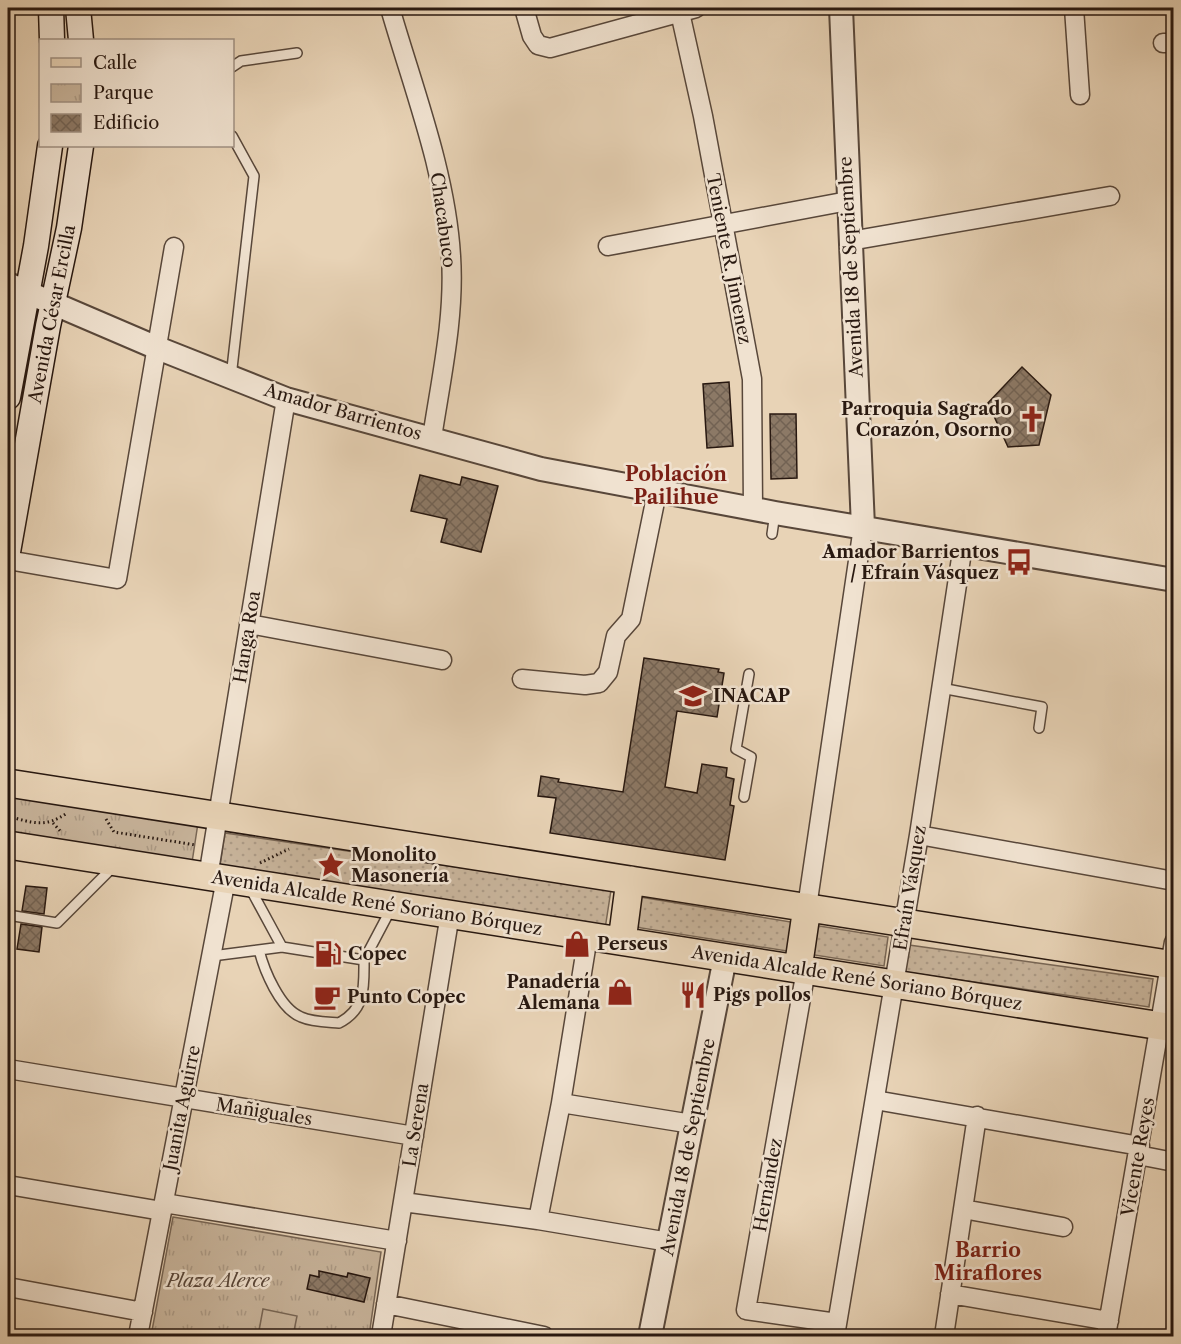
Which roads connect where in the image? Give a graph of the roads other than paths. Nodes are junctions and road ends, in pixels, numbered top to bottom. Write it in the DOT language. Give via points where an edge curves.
graph roads {
  1 [pos="51,8"];
  2 [pos="63,8"];
  3 [pos="77,8"];
  4 [pos="390,8"];
  5 [pos="524,8"];
  6 [pos="841,8"];
  7 [pos="1074,8"];
  8 [pos="685,9"];
  9 [pos="52,39"];
  10 [pos="81,39"];
  11 [pos="297,53"];
  12 [pos="234,66"];
  13 [pos="1080,95"];
  14 [pos="234,140"];
  15 [pos="50,147"];
  16 [pos="81,147"];
  17 [pos="1110,196"];
  18 [pos="848,201"];
  19 [pos="723,225"];
  20 [pos="850,241"];
  21 [pos="608,246"];
  22 [pos="174,247"];
  23 [pos="17,288"];
  24 [pos="53,302"];
  25 [pos="155,347"];
  26 [pos="231,377"];
  27 [pos="8,397"];
  28 [pos="286,399"];
  29 [pos="432,438"];
  30 [pos="657,492"];
  31 [pos="753,509"];
  32 [pos="863,527"];
  33 [pos="963,545"];
  34 [pos="8,552"];
  35 [pos="8,560"];
  36 [pos="1173,580"];
  37 [pos="249,624"];
  38 [pos="442,660"];
  39 [pos="748,674"];
  40 [pos="522,679"];
  41 [pos="941,688"];
  42 [pos="1039,728"];
  43 [pos="8,783"];
  44 [pos="744,797"];
  45 [pos="218,816"];
  46 [pos="919,835"];
  47 [pos="8,845"];
  48 [pos="118,862"];
  49 [pos="234,876"];
  50 [pos="630,880"];
  51 [pos="1173,881"];
  52 [pos="392,906"];
  53 [pos="807,907"];
  54 [pos="450,914"];
  55 [pos="8,915"];
  56 [pos="905,923"];
  57 [pos="588,936"];
  58 [pos="622,941"];
  59 [pos="282,947"];
  60 [pos="259,950"];
  61 [pos="212,956"];
  62 [pos="1172,957"];
  63 [pos="725,958"];
  64 [pos="364,960"];
  65 [pos="802,970"];
  66 [pos="895,984"];
  67 [pos="1167,1027"];
  68 [pos="8,1069"];
  69 [pos="184,1099"];
  70 [pos="875,1100"];
  71 [pos="561,1103"];
  72 [pos="977,1116"];
  73 [pos="692,1124"];
  74 [pos="414,1136"];
  75 [pos="1139,1151"];
  76 [pos="1173,1162"];
  77 [pos="8,1185"];
  78 [pos="403,1202"];
  79 [pos="163,1207"];
  80 [pos="963,1209"];
  81 [pos="538,1220"];
  82 [pos="1063,1227"];
  83 [pos="397,1241"];
  84 [pos="669,1242"];
  85 [pos="8,1287"];
  86 [pos="950,1294"];
  87 [pos="386,1304"];
  88 [pos="143,1312"];
  89 [pos="1108,1329"];
  90 [pos="836,1330"];
  91 [pos="487,1331"];
  92 [pos="138,1336"];
  93 [pos="381,1336"];
  94 [pos="544,1336"];
  95 [pos="650,1336"];
  96 [pos="944,1336"];
  1 -- 9 [label="main road"];
  2 -- 3 [label="main road"];
  3 -- 10 [label="main road"];
  4 -- 29 [label="street, Chacabuco" via="439,176 451,254 448,331"];
  5 -- 8 [label="street" via="532,36 538,45 550,48"];
  6 -- 18 [label="street, Avenida 18 de Septiembre"];
  7 -- 13 [label="street"];
  8 -- 19 [label="street, Teniente R. Jimenez"];
  11 -- 12 [label="lane" via="241,61"];
  14 -- 26 [label="lane" via="254,176"];
  15 -- 23 [label="main road, Avenida César Ercilla" via="44,199"];
  16 -- 24 [label="main road, Avenida César Ercilla" via="71,219"];
  17 -- 20 [label="street"];
  18 -- 19 [label="street"];
  18 -- 20 [label="street, Avenida 18 de Septiembre"];
  19 -- 21 [label="street"];
  19 -- 31 [label="street, Teniente R. Jimenez" via="752,379"];
  20 -- 32 [label="street, Avenida 18 de Septiembre"];
  22 -- 25 [label="street"];
  23 -- 24 [label="street, Amador Barrientos"];
  23 -- 27 [label="main road, Avenida César Ercilla"];
  24 -- 25 [label="street, Amador Barrientos"];
  24 -- 34 [label="main road, Avenida César Ercilla"];
  25 -- 26 [label="street, Amador Barrientos"];
  25 -- 35 [label="street" via="117,579"];
  26 -- 28 [label="street, Amador Barrientos"];
  28 -- 29 [label="street, Amador Barrientos"];
  28 -- 37 [label="street, Hanga Roa"];
  29 -- 30 [label="street, Amador Barrientos" via="541,469"];
  30 -- 31 [label="street, Amador Barrientos"];
  30 -- 40 [label="street" via="631,619 616,636 608,672 600,683 585,685"];
  31 -- 32 [label="street, Amador Barrientos" via="773,523"];
  32 -- 33 [label="street, Amador Barrientos"];
  32 -- 53 [label="street"];
  33 -- 36 [label="street, Amador Barrientos"];
  33 -- 41 [label="street, Efraín Vásquez"];
  37 -- 38 [label="street"];
  37 -- 45 [label="street, Hanga Roa"];
  39 -- 44 [label="lane" via="736,749 751,757"];
  41 -- 42 [label="lane" via="1042,707"];
  41 -- 46 [label="street, Efraín Vásquez"];
  43 -- 45 [label="main road"];
  45 -- 49 [label="street, Hanga Roa" via="213,846"];
  45 -- 50 [label="main road"];
  46 -- 51 [label="street"];
  46 -- 56 [label="street, Efraín Vásquez"];
  47 -- 48 [label="main road, Avenida Alcalde René Soriano Bórquez"];
  48 -- 49 [label="main road, Avenida Alcalde René Soriano Bórquez"];
  48 -- 55 [label="lane" via="57,922"];
  49 -- 52 [label="main road, Avenida Alcalde René Soriano Bórquez"];
  49 -- 59 [label="lane"];
  49 -- 61 [label="street, Juanita Aguirre"];
  50 -- 53 [label="main road"];
  50 -- 58 [label="main road"];
  52 -- 54 [label="main road, Avenida Alcalde René Soriano Bórquez"];
  52 -- 64 [label="lane"];
  53 -- 56 [label="main road"];
  53 -- 65 [label="main road"];
  54 -- 57 [label="main road, Avenida Alcalde René Soriano Bórquez"];
  54 -- 74 [label="street, La Serena"];
  56 -- 62 [label="main road"];
  56 -- 66 [label="street, Efraín Vásquez"];
  57 -- 58 [label="main road, Avenida Alcalde René Soriano Bórquez"];
  57 -- 71 [label="street"];
  58 -- 63 [label="main road, Avenida Alcalde René Soriano Bórquez"];
  59 -- 60 [label="lane"];
  59 -- 64 [label="lane"];
  60 -- 61 [label="lane"];
  60 -- 64 [label="lane" via="269,980 294,1012 300,1017 339,1023 353,1014 363,997"];
  61 -- 69 [label="street, Juanita Aguirre"];
  62 -- 67 [label="street, Vicente Reyes"];
  63 -- 65 [label="main road, Avenida Alcalde René Soriano Bórquez"];
  63 -- 73 [label="street, Avenida 18 de Septiembre"];
  65 -- 66 [label="main road, Avenida Alcalde René Soriano Bórquez"];
  65 -- 90 [label="street, Hernández" via="746,1310"];
  66 -- 67 [label="main road, Avenida Alcalde René Soriano Bórquez"];
  66 -- 70 [label="street, Efraín Vásquez"];
  67 -- 75 [label="street, Vicente Reyes"];
  68 -- 69 [label="street, Mañiguales"];
  69 -- 74 [label="street, Mañiguales"];
  69 -- 79 [label="street, Juanita Aguirre"];
  70 -- 72 [label="street"];
  70 -- 90 [label="street, Efraín Vásquez"];
  71 -- 73 [label="street"];
  71 -- 81 [label="street"];
  72 -- 75 [label="street"];
  72 -- 80 [label="street"];
  73 -- 84 [label="street, Avenida 18 de Septiembre"];
  74 -- 78 [label="street, La Serena"];
  75 -- 76 [label="street"];
  75 -- 89 [label="street, Vicente Reyes"];
  77 -- 79 [label="street"];
  78 -- 81 [label="street"];
  78 -- 83 [label="street, La Serena"];
  79 -- 83 [label="street"];
  79 -- 88 [label="street, Juanita Aguirre"];
  80 -- 82 [label="street"];
  80 -- 86 [label="street"];
  81 -- 84 [label="street"];
  83 -- 87 [label="street, La Serena"];
  84 -- 95 [label="street, Avenida 18 de Septiembre"];
  85 -- 88 [label="street"];
  86 -- 89 [label="street"];
  86 -- 96 [label="street"];
  87 -- 91 [label="street"];
  87 -- 93 [label="street, La Serena"];
  88 -- 92 [label="street, Juanita Aguirre"];
  91 -- 94 [label="street"];
}
